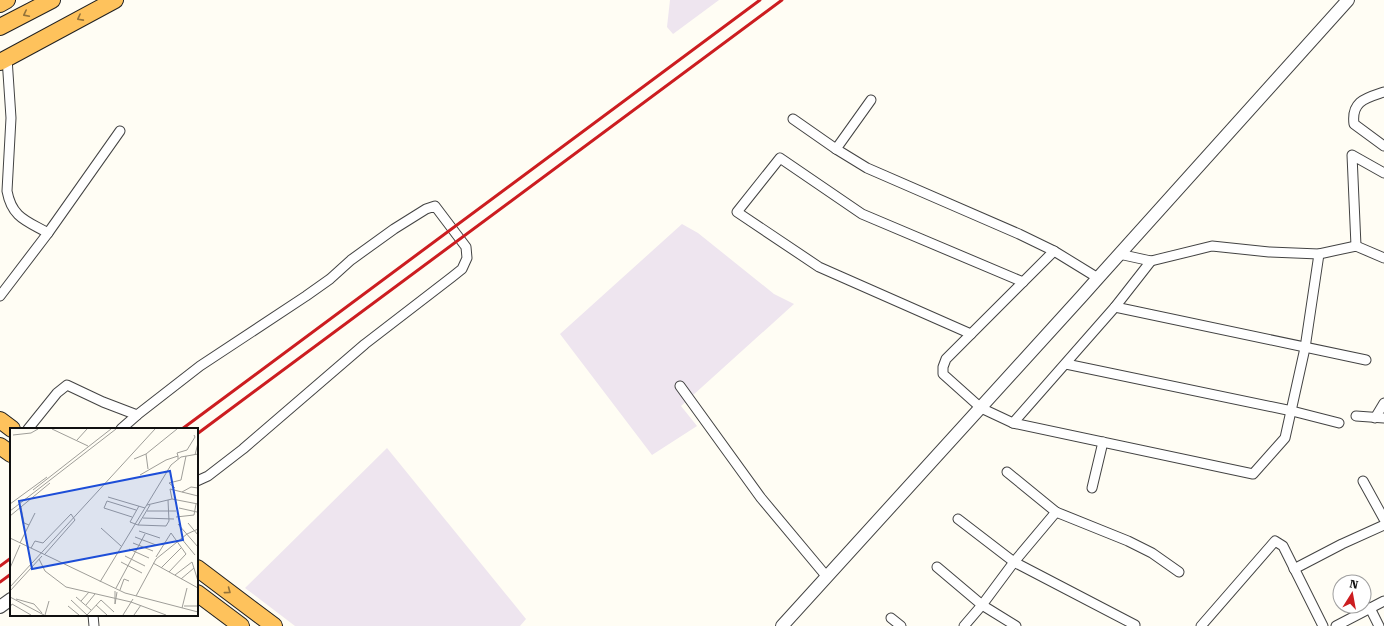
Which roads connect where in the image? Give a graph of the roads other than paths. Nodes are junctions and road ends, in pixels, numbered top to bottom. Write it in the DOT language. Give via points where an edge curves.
graph roads {
  1 [pos="7,0"];
  2 [pos="52,0"];
  3 [pos="115,0"];
  4 [pos="1348,0"];
  5 [pos="0,4"];
  6 [pos="0,27"];
  7 [pos="4,60"];
  8 [pos="1384,92"];
  9 [pos="871,100"];
  10 [pos="793,119"];
  11 [pos="120,132"];
  12 [pos="1384,146"];
  13 [pos="836,149"];
  14 [pos="1384,173"];
  15 [pos="48,233"];
  16 [pos="1356,246"];
  17 [pos="1054,251"];
  18 [pos="1119,254"];
  19 [pos="1319,254"];
  20 [pos="1384,258"];
  21 [pos="1151,261"];
  22 [pos="1098,278"];
  23 [pos="1022,282"];
  24 [pos="0,296"];
  25 [pos="1116,307"];
  26 [pos="971,334"];
  27 [pos="1306,348"];
  28 [pos="1366,360"];
  29 [pos="1066,364"];
  30 [pos="680,386"];
  31 [pos="1384,403"];
  32 [pos="980,408"];
  33 [pos="1292,411"];
  34 [pos="137,415"];
  35 [pos="1356,416"];
  36 [pos="1379,418"];
  37 [pos="0,420"];
  38 [pos="1012,423"];
  39 [pos="1339,423"];
  40 [pos="11,428"];
  41 [pos="29,428"];
  42 [pos="122,428"];
  43 [pos="1103,442"];
  44 [pos="0,446"];
  45 [pos="10,453"];
  46 [pos="1006,472"];
  47 [pos="198,481"];
  48 [pos="1363,481"];
  49 [pos="1092,488"];
  50 [pos="1056,512"];
  51 [pos="958,519"];
  52 [pos="1384,519"];
  53 [pos="1384,525"];
  54 [pos="1014,562"];
  55 [pos="937,567"];
  56 [pos="198,569"];
  57 [pos="1294,569"];
  58 [pos="1179,572"];
  59 [pos="827,577"];
  60 [pos="198,594"];
  61 [pos="10,600"];
  62 [pos="1384,601"];
  63 [pos="982,605"];
  64 [pos="0,607"];
  65 [pos="1372,607"];
  66 [pos="1372,612"];
  67 [pos="1359,614"];
  68 [pos="93,616"];
  69 [pos="891,618"];
  70 [pos="1135,625"];
  71 [pos="94,626"];
  72 [pos="241,626"];
  73 [pos="274,626"];
  74 [pos="782,626"];
  75 [pos="901,626"];
  76 [pos="964,626"];
  77 [pos="1016,626"];
  78 [pos="1201,626"];
  79 [pos="1323,626"];
  80 [pos="1336,626"];
  81 [pos="1379,626"];
  1 -- 5 [label="highway"];
  2 -- 6 [label="highway, one-way"];
  3 -- 7 [label="highway, one-way"];
  4 -- 18 [label="street"];
  7 -- 15 [label="street" via="11,118 7,191 9,203 17,215"];
  8 -- 12 [label="street" via="1364,98 1353,116 1354,124"];
  9 -- 13 [label="street"];
  10 -- 13 [label="street"];
  11 -- 15 [label="street"];
  13 -- 17 [label="street" via="867,168"];
  14 -- 16 [label="street" via="1352,155"];
  15 -- 24 [label="street"];
  16 -- 19 [label="street"];
  16 -- 20 [label="street"];
  17 -- 22 [label="street"];
  17 -- 23 [label="street"];
  18 -- 21 [label="street"];
  18 -- 22 [label="street"];
  19 -- 21 [label="street" via="1212,246"];
  19 -- 27 [label="street"];
  21 -- 25 [label="street"];
  22 -- 32 [label="street"];
  23 -- 26 [label="street"];
  23 -- 26 [label="street" via="862,214 780,158 738,212 819,268"];
  25 -- 27 [label="street"];
  25 -- 29 [label="street"];
  26 -- 32 [label="street" via="946,359 943,367 944,374"];
  27 -- 28 [label="street"];
  27 -- 33 [label="street"];
  29 -- 33 [label="street"];
  29 -- 38 [label="street"];
  30 -- 59 [label="street" via="761,498"];
  31 -- 36 [label="street"];
  32 -- 38 [label="street"];
  32 -- 59 [label="street"];
  33 -- 39 [label="street"];
  33 -- 43 [label="street" via="1285,438 1253,474"];
  34 -- 41 [label="street" via="67,385 57,393"];
  34 -- 42 [label="street"];
  34 -- 47 [label="street" via="200,366 312,292 394,229 435,206 466,247 467,258 462,269 365,344 243,448 208,476"];
  35 -- 36 [label="street"];
  37 -- 40 [label="highway"];
  38 -- 43 [label="street"];
  43 -- 49 [label="street"];
  44 -- 45 [label="highway"];
  46 -- 50 [label="street"];
  48 -- 52 [label="street"];
  50 -- 54 [label="street"];
  50 -- 58 [label="street" via="1134,544"];
  51 -- 54 [label="street"];
  53 -- 57 [label="street"];
  54 -- 63 [label="street"];
  54 -- 70 [label="street"];
  55 -- 63 [label="street"];
  56 -- 73 [label="highway, one-way"];
  57 -- 78 [label="street" via="1283,546 1275,541"];
  57 -- 79 [label="street"];
  59 -- 74 [label="street"];
  60 -- 72 [label="highway"];
  61 -- 64 [label="street"];
  62 -- 65 [label="street"];
  63 -- 76 [label="street"];
  63 -- 77 [label="street"];
  66 -- 81 [label="street"];
  67 -- 80 [label="street"];
  68 -- 71 [label="street"];
  69 -- 75 [label="street"];
}
